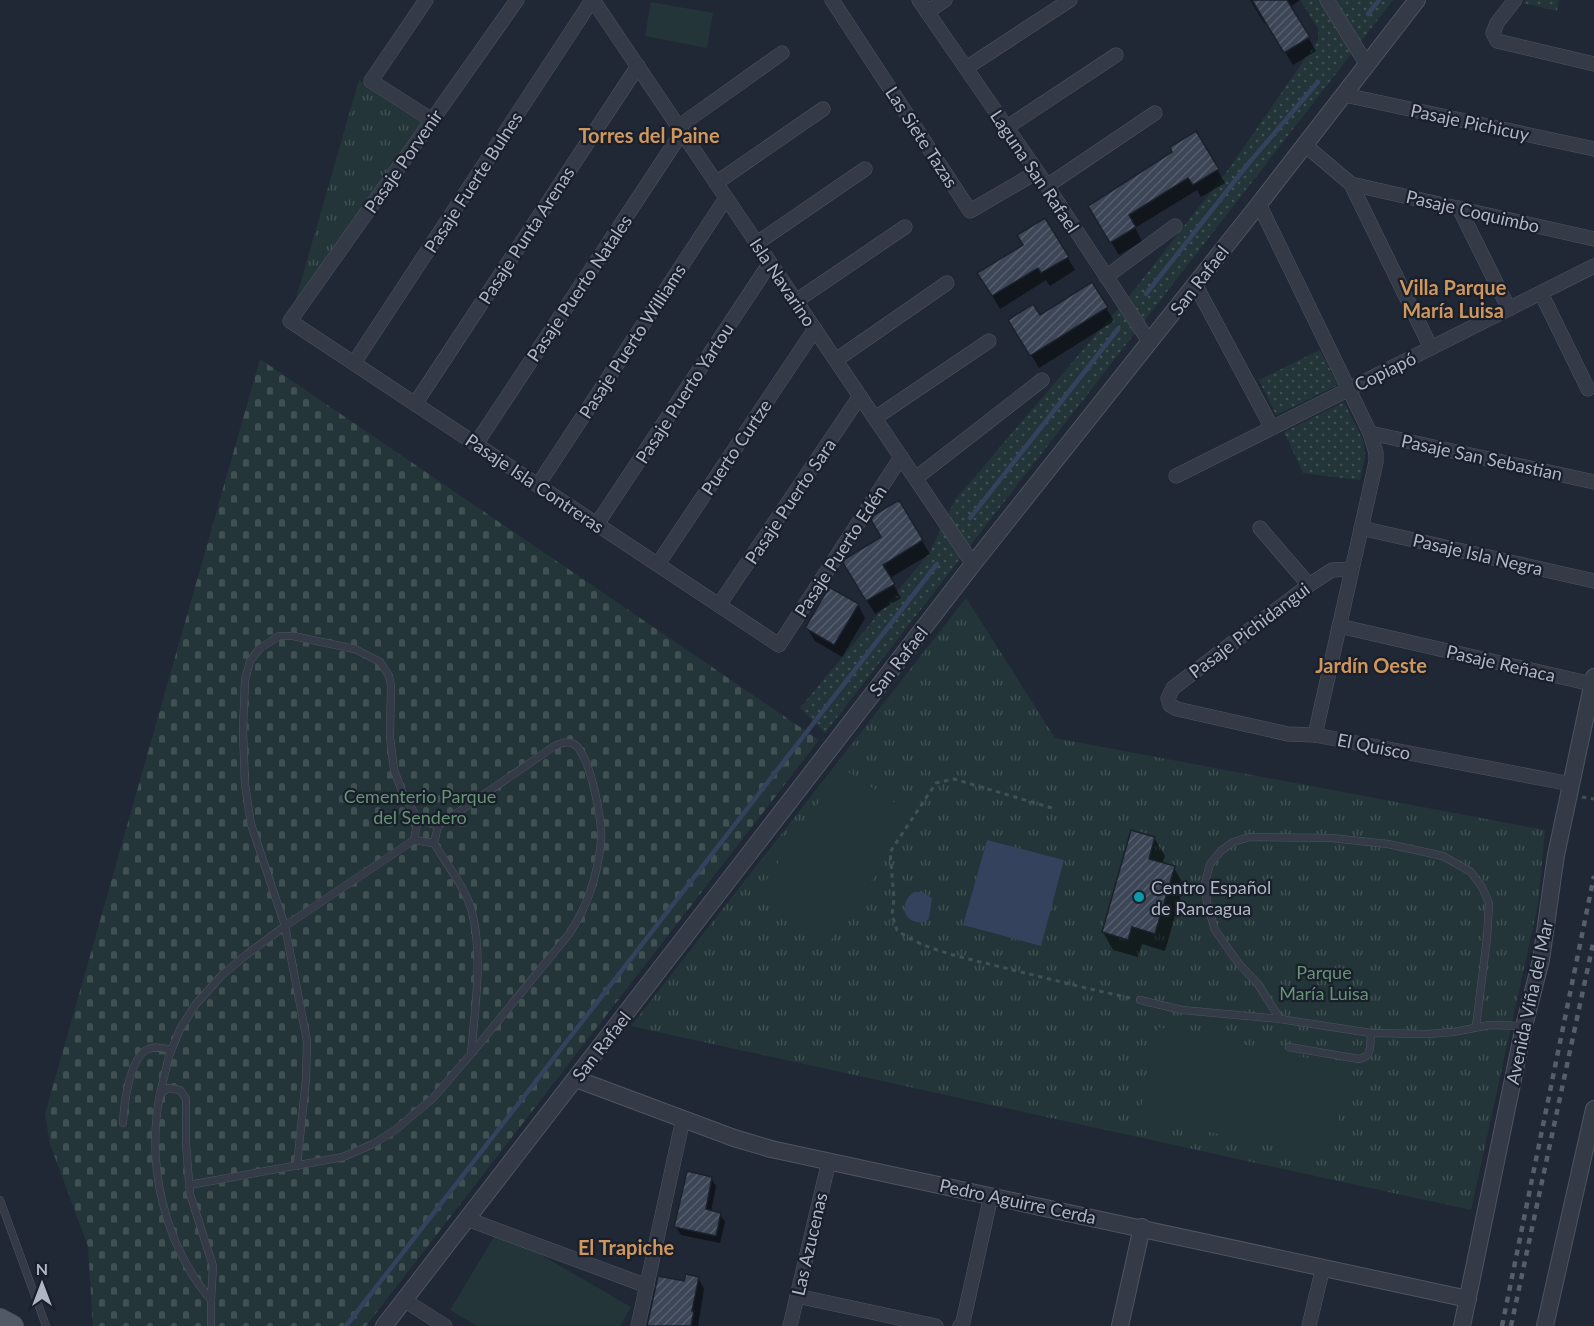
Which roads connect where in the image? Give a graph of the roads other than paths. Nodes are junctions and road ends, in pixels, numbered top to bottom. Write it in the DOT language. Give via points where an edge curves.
graph roads {
  1 [pos="426,0"];
  2 [pos="517,0"];
  3 [pos="832,0"];
  4 [pos="945,0"];
  5 [pos="1070,0"];
  6 [pos="1327,0"];
  7 [pos="1417,0"];
  8 [pos="1515,0"];
  9 [pos="597,2"];
  10 [pos="923,6"];
  11 [pos="782,53"];
  12 [pos="1116,55"];
  13 [pos="1594,64"];
  14 [pos="1367,65"];
  15 [pos="638,66"];
  16 [pos="966,68"];
  17 [pos="1345,94"];
  18 [pos="823,109"];
  19 [pos="1155,113"];
  20 [pos="432,120"];
  21 [pos="1006,128"];
  22 [pos="680,130"];
  23 [pos="1305,145"];
  24 [pos="1594,149"];
  25 [pos="865,170"];
  26 [pos="1037,172"];
  27 [pos="716,183"];
  28 [pos="1351,184"];
  29 [pos="1047,186"];
  30 [pos="726,198"];
  31 [pos="1259,204"];
  32 [pos="1459,208"];
  33 [pos="1175,226"];
  34 [pos="905,227"];
  35 [pos="1594,239"];
  36 [pos="757,243"];
  37 [pos="770,262"];
  38 [pos="1594,266"];
  39 [pos="1106,277"];
  40 [pos="947,283"];
  41 [pos="1196,284"];
  42 [pos="1541,293"];
  43 [pos="796,301"];
  44 [pos="1509,309"];
  45 [pos="290,321"];
  46 [pos="815,329"];
  47 [pos="989,341"];
  48 [pos="1150,343"];
  49 [pos="1431,348"];
  50 [pos="836,360"];
  51 [pos="354,363"];
  52 [pos="1042,380"];
  53 [pos="1349,389"];
  54 [pos="1588,389"];
  55 [pos="860,396"];
  56 [pos="415,404"];
  57 [pos="875,418"];
  58 [pos="1272,428"];
  59 [pos="1370,433"];
  60 [pos="476,444"];
  61 [pos="901,457"];
  62 [pos="1176,476"];
  63 [pos="916,478"];
  64 [pos="1594,482"];
  65 [pos="538,485"];
  66 [pos="597,524"];
  67 [pos="1260,528"];
  68 [pos="1361,528"];
  69 [pos="658,564"];
  70 [pos="973,564"];
  71 [pos="1351,569"];
  72 [pos="1594,581"];
  73 [pos="1309,585"];
  74 [pos="719,605"];
  75 [pos="1339,626"];
  76 [pos="779,645"];
  77 [pos="1593,681"];
  78 [pos="1177,709"];
  79 [pos="1315,735"];
  80 [pos="1571,784"];
  81 [pos="418,819"];
  82 [pos="438,826"];
  83 [pos="414,840"];
  84 [pos="434,843"];
  85 [pos="285,926"];
  86 [pos="1140,1000"];
  87 [pos="1280,1019"];
  88 [pos="1476,1026"];
  89 [pos="1524,1026"];
  90 [pos="1371,1033"];
  91 [pos="1289,1047"];
  92 [pos="171,1050"];
  93 [pos="471,1054"];
  94 [pos="576,1079"];
  95 [pos="160,1094"];
  96 [pos="1594,1109"];
  97 [pos="682,1119"];
  98 [pos="123,1123"];
  99 [pos="1591,1133"];
  100 [pos="829,1161"];
  101 [pos="297,1167"];
  102 [pos="189,1185"];
  103 [pos="991,1196"];
  104 [pos="0,1200"];
  105 [pos="467,1219"];
  106 [pos="1142,1227"];
  107 [pos="1323,1267"];
  108 [pos="647,1286"];
  109 [pos="797,1296"];
  110 [pos="1468,1299"];
  111 [pos="211,1300"];
  112 [pos="404,1300"];
  113 [pos="0,1319"];
  114 [pos="13,1326"];
  115 [pos="46,1326"];
  116 [pos="210,1326"];
  117 [pos="384,1326"];
  118 [pos="445,1326"];
  119 [pos="638,1326"];
  120 [pos="790,1326"];
  121 [pos="936,1326"];
  122 [pos="960,1326"];
  123 [pos="1120,1326"];
  124 [pos="1309,1326"];
  125 [pos="1462,1326"];
  126 [pos="1545,1326"];
  1 -- 20 [label="street" via="371,81"];
  2 -- 20 [label="street, Pasaje Porvenir"];
  3 -- 26 [label="street, Las Siete Tazas" via="970,211"];
  4 -- 10 [label="street"];
  5 -- 16 [label="street"];
  6 -- 14 [label="street"];
  7 -- 14 [label="street, San Rafael"];
  8 -- 13 [label="street" via="1492,33 1497,41"];
  9 -- 15 [label="street, Isla Navarino"];
  9 -- 51 [label="street, Pasaje Fuerte Bulnes"];
  10 -- 16 [label="street, Laguna San Rafael"];
  11 -- 22 [label="street"];
  12 -- 21 [label="street"];
  14 -- 17 [label="street, San Rafael"];
  15 -- 22 [label="street, Isla Navarino"];
  15 -- 56 [label="street, Pasaje Punta Arenas"];
  16 -- 21 [label="street, Laguna San Rafael"];
  17 -- 23 [label="street, San Rafael"];
  17 -- 24 [label="street, Pasaje Pichicuy"];
  18 -- 27 [label="street"];
  19 -- 29 [label="street"];
  20 -- 45 [label="street, Pasaje Porvenir"];
  21 -- 26 [label="street, Laguna San Rafael"];
  22 -- 27 [label="street, Isla Navarino"];
  22 -- 60 [label="street, Pasaje Puerto Natales"];
  23 -- 28 [label="street"];
  23 -- 31 [label="street, San Rafael"];
  25 -- 36 [label="street"];
  26 -- 29 [label="street, Laguna San Rafael"];
  27 -- 30 [label="street, Isla Navarino"];
  28 -- 32 [label="street, Pasaje Coquimbo"];
  28 -- 49 [label="street"];
  29 -- 39 [label="street, Laguna San Rafael"];
  30 -- 36 [label="street, Isla Navarino"];
  30 -- 65 [label="street, Pasaje Puerto Williams"];
  31 -- 41 [label="street, San Rafael"];
  31 -- 53 [label="street"];
  32 -- 35 [label="street, Pasaje Coquimbo"];
  32 -- 44 [label="street"];
  33 -- 39 [label="street"];
  34 -- 43 [label="street"];
  36 -- 37 [label="street, Isla Navarino"];
  37 -- 43 [label="street, Isla Navarino"];
  37 -- 66 [label="street, Pasaje Puerto Yartou"];
  38 -- 42 [label="street, Copiapó"];
  39 -- 48 [label="street, Laguna San Rafael"];
  40 -- 50 [label="street"];
  41 -- 48 [label="street, San Rafael"];
  41 -- 58 [label="street"];
  42 -- 44 [label="street, Copiapó"];
  42 -- 54 [label="street"];
  43 -- 46 [label="street, Isla Navarino"];
  44 -- 49 [label="street, Copiapó"];
  45 -- 51 [label="street, Pasaje Isla Contreras"];
  46 -- 50 [label="street, Isla Navarino"];
  46 -- 69 [label="street, Puerto Curtze"];
  47 -- 57 [label="street"];
  48 -- 70 [label="street, San Rafael"];
  49 -- 53 [label="street, Copiapó"];
  50 -- 55 [label="street, Isla Navarino"];
  51 -- 56 [label="street, Pasaje Isla Contreras"];
  52 -- 63 [label="street"];
  53 -- 58 [label="street, Copiapó"];
  53 -- 59 [label="street"];
  55 -- 57 [label="street, Isla Navarino"];
  55 -- 74 [label="street, Pasaje Puerto Sara"];
  56 -- 60 [label="street, Pasaje Isla Contreras"];
  57 -- 61 [label="street, Isla Navarino"];
  58 -- 62 [label="street, Copiapó"];
  59 -- 64 [label="street, Pasaje San Sebastian"];
  59 -- 68 [label="street" via="1376,462"];
  60 -- 65 [label="street, Pasaje Isla Contreras"];
  61 -- 63 [label="street, Isla Navarino"];
  61 -- 76 [label="street, Pasaje Puerto Edén"];
  63 -- 70 [label="street, Isla Navarino"];
  65 -- 66 [label="street, Pasaje Isla Contreras"];
  66 -- 69 [label="street, Pasaje Isla Contreras"];
  67 -- 73 [label="street"];
  68 -- 71 [label="street"];
  68 -- 72 [label="street, Pasaje Isla Negra"];
  69 -- 74 [label="street, Pasaje Isla Contreras"];
  70 -- 94 [label="street, San Rafael"];
  71 -- 73 [label="street, Pasaje Pichidangui" via="1332,570"];
  71 -- 75 [label="street"];
  73 -- 78 [label="street, Pasaje Pichidangui" via="1173,688 1168,702"];
  74 -- 76 [label="street, Pasaje Isla Contreras"];
  75 -- 77 [label="street, Pasaje Reñaca"];
  75 -- 79 [label="street"];
  77 -- 80 [label="street, Avenida Viña del Mar"];
  78 -- 79 [label="street, El Quisco" via="1288,734"];
  79 -- 80 [label="street, El Quisco"];
  80 -- 89 [label="street, Avenida Viña del Mar" via="1551,880 1541,960"];
  81 -- 82 [label="lane"];
  81 -- 83 [label="lane"];
  81 -- 85 [label="lane" via="403,794 391,760 391,686 380,662 355,649 293,636 279,636 266,643 250,661 245,680 245,785 251,824"];
  82 -- 84 [label="lane"];
  82 -- 93 [label="lane" via="564,742 574,743 580,750 602,824 596,876 580,918"];
  83 -- 84 [label="lane"];
  83 -- 85 [label="lane"];
  84 -- 93 [label="lane" via="472,910 476,979"];
  85 -- 92 [label="lane" via="209,988 188,1016"];
  85 -- 101 [label="lane" via="308,1041"];
  86 -- 87 [label="lane" via="1182,1010"];
  87 -- 88 [label="lane" via="1215,930 1207,903 1204,883 1210,864 1233,842 1250,837 1331,838 1388,844 1443,856 1471,872 1489,903"];
  87 -- 90 [label="lane"];
  88 -- 89 [label="lane"];
  88 -- 90 [label="lane" via="1427,1034"];
  89 -- 110 [label="street, Avenida Viña del Mar"];
  90 -- 91 [label="lane" via="1367,1056 1359,1059"];
  92 -- 95 [label="lane"];
  92 -- 98 [label="lane" via="152,1048 138,1059 126,1092"];
  93 -- 101 [label="lane" via="421,1109 385,1137 343,1157"];
  94 -- 97 [label="street, Pedro Aguirre Cerda"];
  94 -- 105 [label="street, San Rafael"];
  95 -- 102 [label="lane" via="173,1088 185,1095"];
  95 -- 111 [label="lane" via="156,1142 161,1198 185,1261"];
  96 -- 99 [label="street"];
  97 -- 100 [label="street, Pedro Aguirre Cerda" via="750,1143"];
  97 -- 108 [label="street"];
  99 -- 126 [label="street"];
  100 -- 103 [label="street, Pedro Aguirre Cerda"];
  100 -- 109 [label="street, Las Azucenas"];
  101 -- 102 [label="lane"];
  102 -- 111 [label="lane" via="194,1212 212,1260"];
  103 -- 106 [label="street, Pedro Aguirre Cerda"];
  103 -- 122 [label="street"];
  104 -- 115 [label="lane"];
  105 -- 108 [label="street"];
  105 -- 112 [label="street, San Rafael"];
  106 -- 107 [label="street, Pedro Aguirre Cerda"];
  106 -- 123 [label="street"];
  107 -- 110 [label="street, Pedro Aguirre Cerda"];
  107 -- 124 [label="street"];
  108 -- 119 [label="street"];
  109 -- 120 [label="street, Las Azucenas"];
  109 -- 121 [label="street"];
  110 -- 125 [label="street, Avenida Viña del Mar"];
  111 -- 116 [label="lane"];
  112 -- 117 [label="street, San Rafael"];
  112 -- 118 [label="street"];
  113 -- 114 [label="main road"];
}
